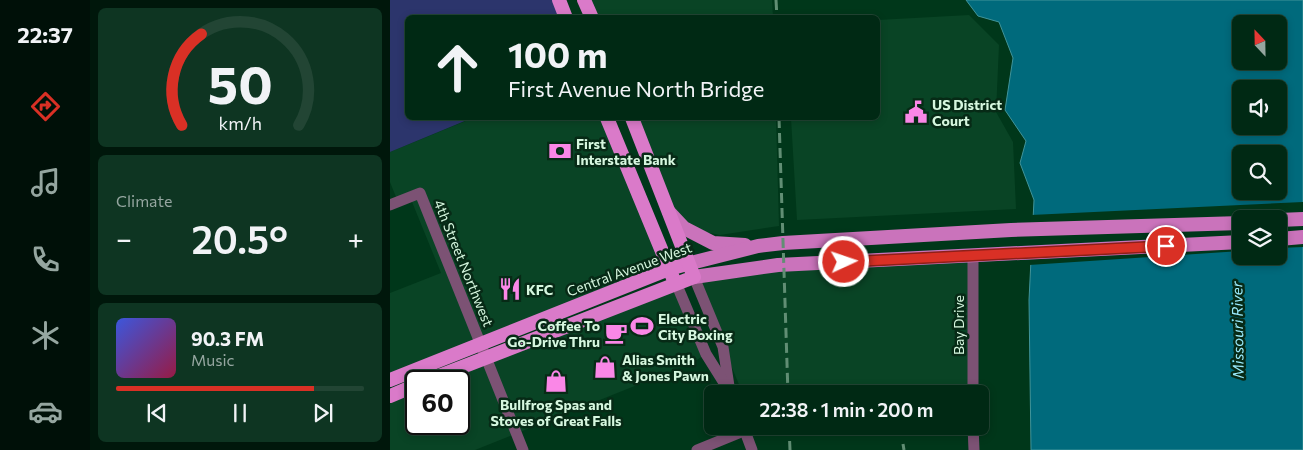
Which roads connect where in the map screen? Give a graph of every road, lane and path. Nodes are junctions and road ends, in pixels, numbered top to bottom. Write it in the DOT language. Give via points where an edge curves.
graph roads {
  1 [pos="559,0"];
  2 [pos="584,0"];
  3 [pos="565,15"];
  4 [pos="591,15"];
  5 [pos="608,120"];
  6 [pos="633,120"];
  7 [pos="390,205"];
  8 [pos="667,210"];
  9 [pos="1303,218"];
  10 [pos="1287,219"];
  11 [pos="1232,222"];
  12 [pos="1303,237"];
  13 [pos="1287,238"];
  14 [pos="1232,242"];
  15 [pos="758,246"];
  16 [pos="973,256"];
  17 [pos="688,264"];
  18 [pos="669,269"];
  19 [pos="694,277"];
  20 [pos="676,283"];
  21 [pos="483,350"];
  22 [pos="446,370"];
  23 [pos="390,380"];
  24 [pos="726,385"];
  25 [pos="729,385"];
  26 [pos="973,385"];
  27 [pos="405,390"];
  28 [pos="390,396"];
  29 [pos="732,435"];
  30 [pos="749,435"];
  31 [pos="973,435"];
  32 [pos="523,450"];
  33 [pos="697,450"];
  34 [pos="752,450"];
  35 [pos="974,450"];
  1 -- 3 [label="highway"];
  2 -- 4 [label="highway"];
  5 -- 18 [label="highway"];
  6 -- 8 [label="highway"];
  7 -- 21 [label="street, 4th Street Northwest" via="420,193"];
  8 -- 15 [label="main road" via="684,228 713,243"];
  8 -- 17 [label="highway"];
  9 -- 10 [label="main road"];
  11 -- 15 [label="main road, Central Avenue West" via="1011,230"];
  12 -- 13 [label="main road"];
  14 -- 16 [label="main road, Central Avenue West"];
  15 -- 17 [label="main road, Central Avenue West"];
  16 -- 19 [label="main road, Central Avenue West" via="778,265"];
  16 -- 26 [label="street, Bay Drive"];
  17 -- 18 [label="highway, Central Avenue West"];
  17 -- 19 [label="highway"];
  18 -- 20 [label="highway"];
  18 -- 21 [label="highway, Central Avenue West"];
  19 -- 20 [label="highway, Central Avenue West"];
  19 -- 25 [label="street" via="723,347"];
  20 -- 21 [label="highway, Central Avenue West"];
  20 -- 24 [label="street" via="706,354"];
  21 -- 22 [label="highway, Central Avenue West"];
  21 -- 23 [label="highway, Central Avenue West"];
  21 -- 32 [label="street, 4th Street Northwest"];
  27 -- 28 [label="highway"];
  29 -- 33 [label="street"];
  30 -- 34 [label="street"];
  31 -- 35 [label="street"];
}
